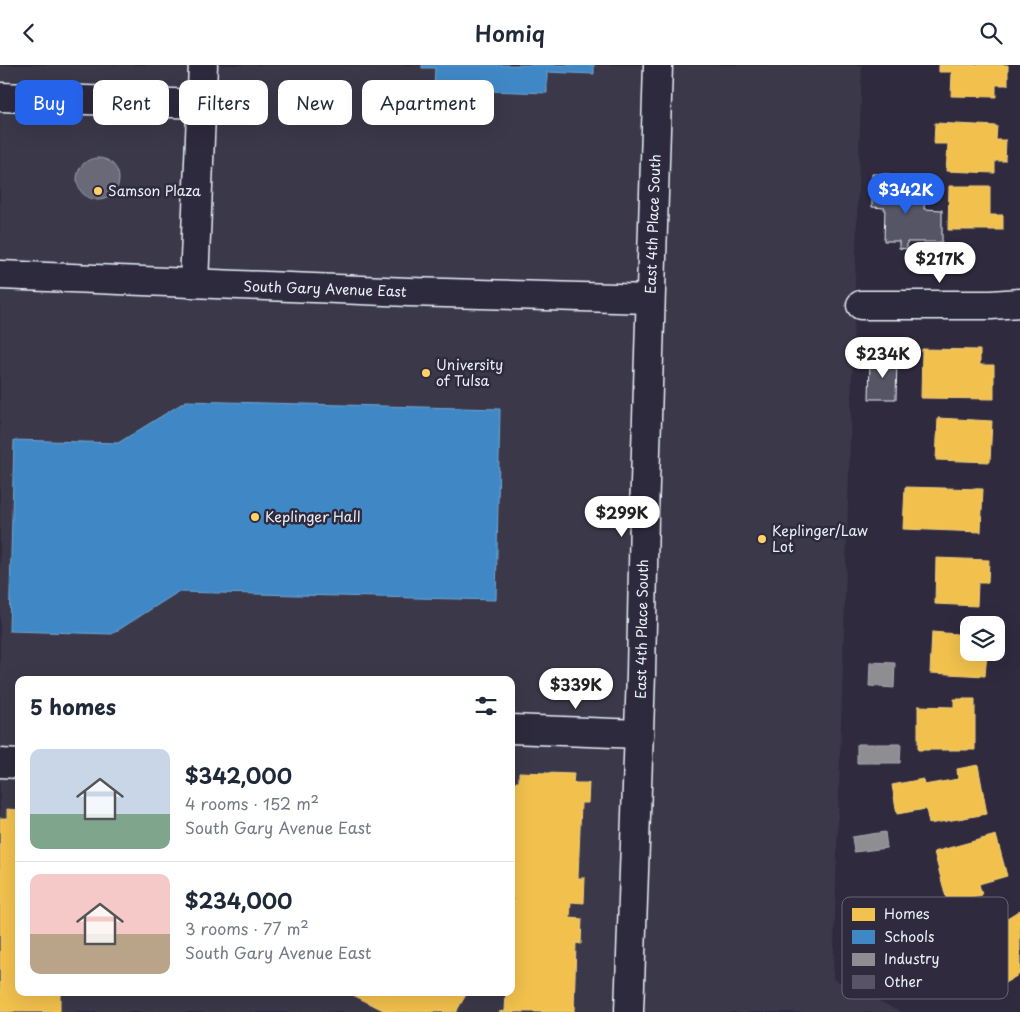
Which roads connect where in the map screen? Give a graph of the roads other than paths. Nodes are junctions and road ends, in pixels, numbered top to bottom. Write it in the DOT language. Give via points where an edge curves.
graph roads {
  1 [pos="203,65"];
  2 [pos="658,65"];
  3 [pos="202,80"];
  4 [pos="0,97"];
  5 [pos="179,104"];
  6 [pos="200,125"];
  7 [pos="0,275"];
  8 [pos="194,283"];
  9 [pos="650,299"];
  10 [pos="1020,303"];
  11 [pos="862,305"];
  12 [pos="515,729"];
  13 [pos="639,734"];
  14 [pos="0,763"];
  15 [pos="15,764"];
  16 [pos="629,1012"];
  1 -- 3 [label="street"];
  2 -- 9 [label="street, East 4th Place South"];
  4 -- 5 [label="street"];
  6 -- 8 [label="street"];
  7 -- 8 [label="street, South Gary Avenue East"];
  8 -- 9 [label="street, South Gary Avenue East"];
  9 -- 13 [label="street, East 4th Place South"];
  10 -- 11 [label="street"];
  12 -- 13 [label="street"];
  13 -- 16 [label="street, East 4th Place South"];
  14 -- 15 [label="street"];
}
